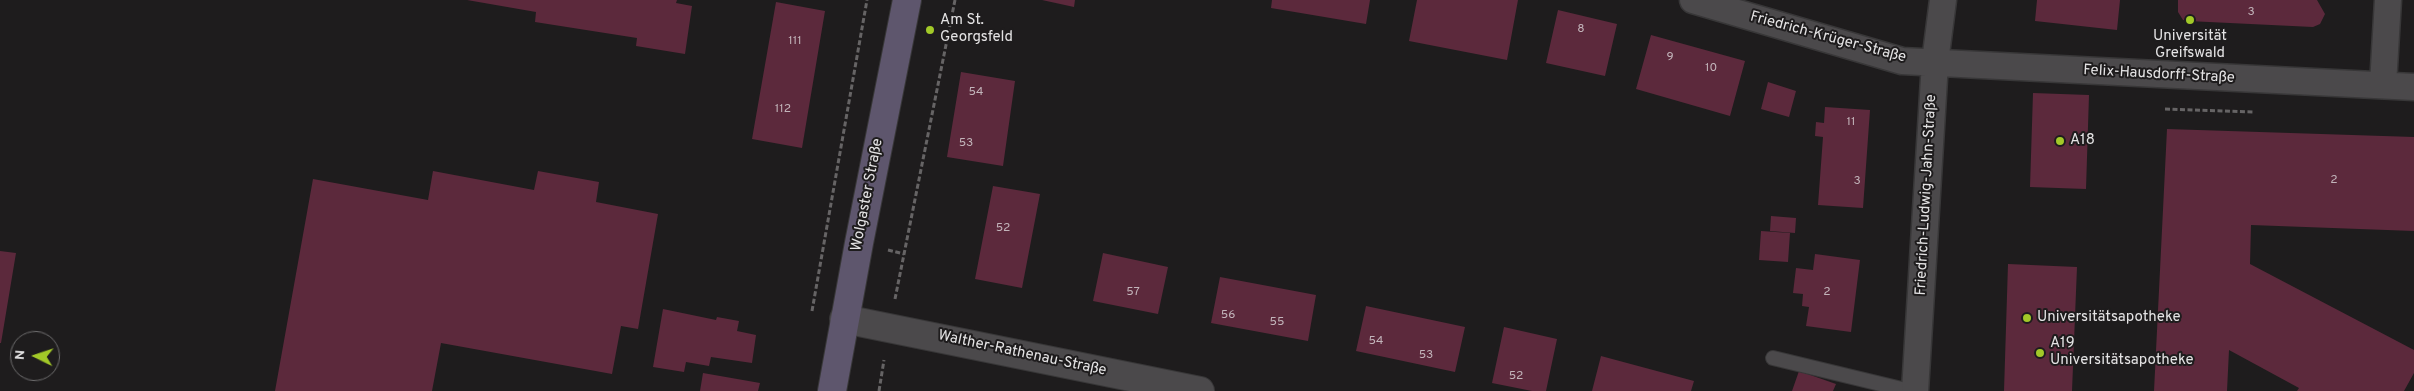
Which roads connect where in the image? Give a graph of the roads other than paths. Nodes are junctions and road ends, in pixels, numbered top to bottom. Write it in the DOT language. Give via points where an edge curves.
graph roads {
  1 [pos="907,0"];
  2 [pos="1693,0"];
  3 [pos="1944,0"];
  4 [pos="2388,0"];
  5 [pos="1935,62"];
  6 [pos="2383,85"];
  7 [pos="2414,87"];
  8 [pos="844,319"];
  9 [pos="1773,358"];
  10 [pos="832,391"];
  11 [pos="1200,391"];
  12 [pos="1910,391"];
  13 [pos="1914,391"];
  1 -- 8 [label="main road, Wolgaster Straße"];
  2 -- 5 [label="street, Friedrich-Krüger-Straße" via="1902,61"];
  3 -- 5 [label="street, Friedrich-Ludwig-Jahn-Straße"];
  4 -- 6 [label="street"];
  5 -- 6 [label="street, Felix-Hausdorff-Straße"];
  5 -- 13 [label="street, Friedrich-Ludwig-Jahn-Straße"];
  6 -- 7 [label="street, Felix-Hausdorff-Straße"];
  8 -- 10 [label="main road, Wolgaster Straße"];
  8 -- 11 [label="street, Walther-Rathenau-Straße"];
  9 -- 12 [label="lane"];
}
